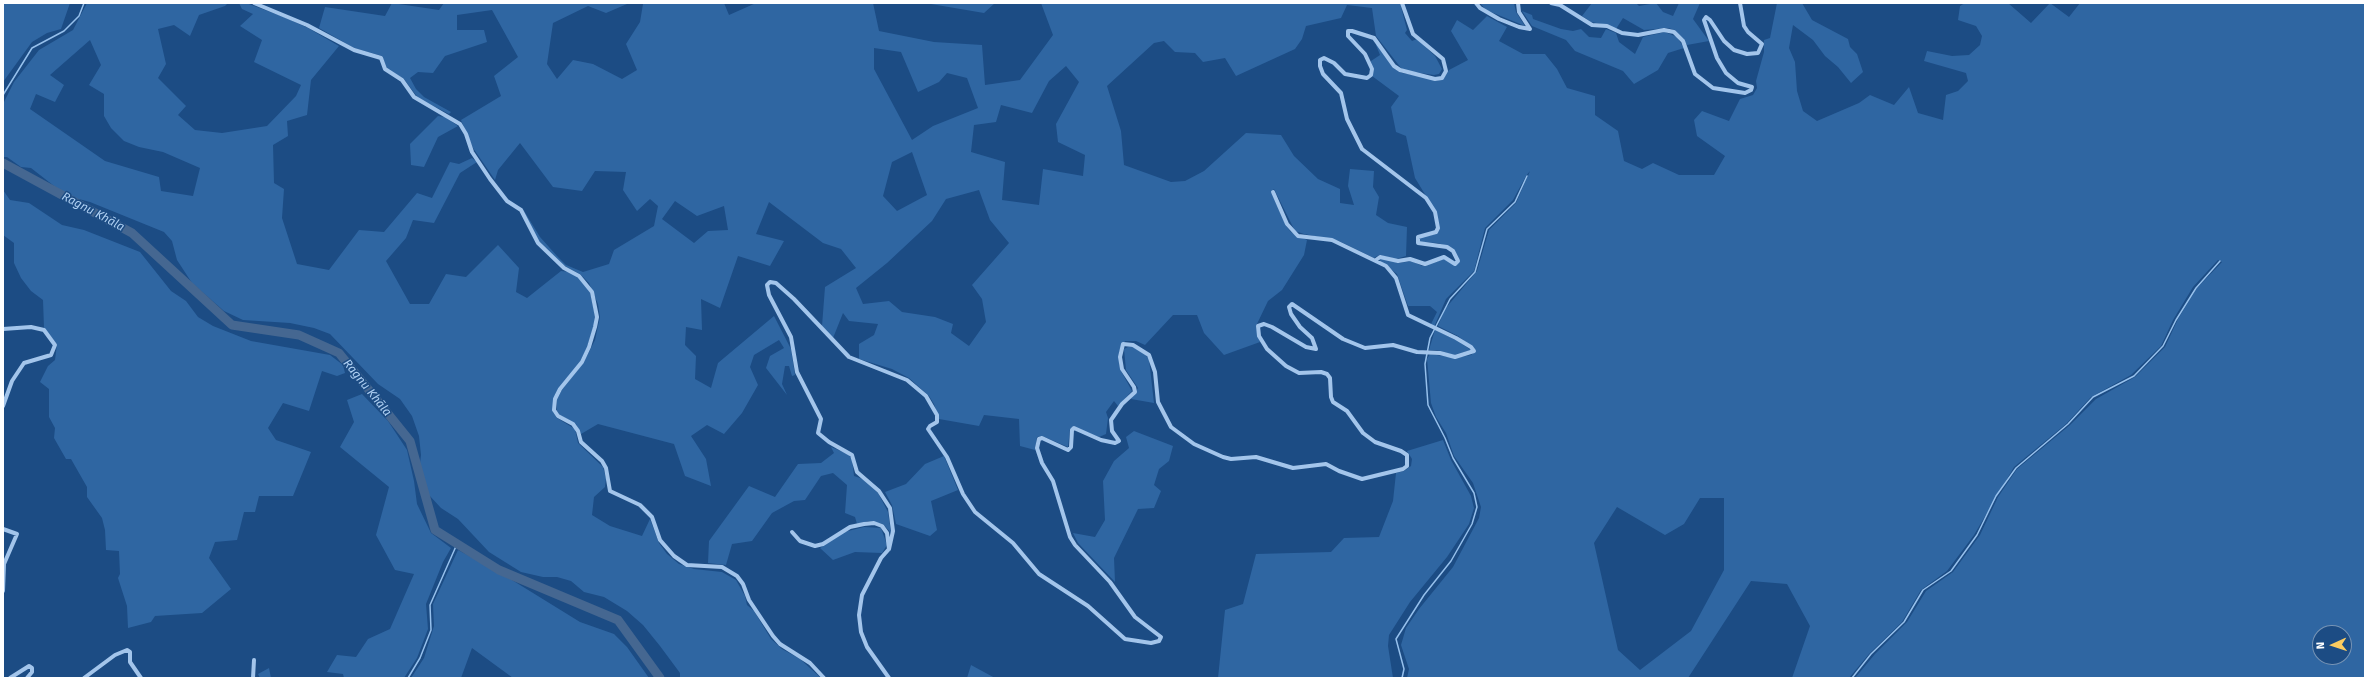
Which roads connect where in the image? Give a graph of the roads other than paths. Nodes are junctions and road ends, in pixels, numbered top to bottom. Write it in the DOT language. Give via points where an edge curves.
graph roads {
  1 [pos="254,3"];
  2 [pos="1402,3"];
  3 [pos="1476,3"];
  4 [pos="1518,3"];
  5 [pos="1551,3"];
  6 [pos="1740,3"];
  7 [pos="1273,192"];
  8 [pos="1376,260"];
  9 [pos="3,329"];
  10 [pos="3,406"];
  11 [pos="3,529"];
  12 [pos="792,532"];
  13 [pos="889,549"];
  14 [pos="3,590"];
  15 [pos="254,660"];
  16 [pos="10,678"];
  17 [pos="27,678"];
  18 [pos="84,678"];
  19 [pos="141,678"];
  20 [pos="253,678"];
  21 [pos="824,678"];
  22 [pos="889,678"];
  1 -- 21 [label="street" via="307,25 354,50 381,58 385,69 402,80 414,96 460,124 472,152 506,201 521,210 538,243 564,268 579,276 592,292 597,317 589,347 582,362 560,389 555,399 554,410 558,416 573,424 581,442 602,461 606,468 610,491 640,505 652,517 660,540 674,556 687,565 722,567 737,576 749,600 773,636 788,650 810,663"];
  2 -- 8 [label="street" via="1413,34 1443,59 1446,70 1442,78 1435,79 1400,70 1394,66 1374,38 1352,31 1348,31 1348,36 1365,54 1372,69 1371,75 1367,78 1344,74 1324,58 1320,60 1320,66 1323,74 1341,93 1347,119 1362,149 1426,198 1436,212 1436,232 1418,237 1418,243 1447,246 1458,261 1453,263 1447,257 1425,264 1410,259"];
  3 -- 4 [label="street" via="1489,14 1504,21 1530,28 1519,12"];
  5 -- 6 [label="street" via="1560,5 1592,25 1607,26 1626,34 1638,36 1664,30 1674,32 1683,42 1695,74 1712,88 1745,93 1752,87 1738,83 1726,73 1717,58 1704,20 1706,17 1710,20 1724,41 1734,50 1747,54 1758,53 1762,44 1744,26"];
  7 -- 8 [label="street" via="1287,224 1298,236 1332,240"];
  8 -- 13 [label="street" via="1386,266 1396,278 1408,315 1456,338 1474,351 1455,357 1440,352 1417,352 1393,345 1366,348 1343,339 1292,304 1289,307 1291,314 1312,338 1316,349 1306,347 1264,324 1258,326 1258,330 1267,349 1294,372 1327,374 1330,378 1330,397 1333,402 1347,411 1363,433 1375,442 1401,451 1407,456 1407,466 1403,469 1362,478 1326,464 1293,468 1256,457 1223,458 1194,444 1171,427 1158,402 1155,372 1150,355 1127,343 1121,349 1122,368 1134,386 1134,392 1111,420 1112,430 1119,441 1115,443 1101,440 1074,428 1071,447 1068,450 1039,439 1038,455 1053,481 1070,537 1110,582 1135,616 1161,637 1159,641 1151,643 1125,639 1088,606 1040,574 1013,543 975,512 966,499 947,457 928,429 937,422 937,415 926,396 907,380 849,357 794,299 776,283 770,282 769,295 791,337 797,372 821,419 818,433 852,455 857,472 879,491 890,508 894,531"];
  9 -- 10 [label="street" via="31,327 44,330 55,345 51,355 24,363 12,381"];
  11 -- 14 [label="street" via="17,534 4,564"];
  12 -- 13 [label="street" via="800,541 815,546 823,544 850,527 874,524 882,526 887,533"];
  13 -- 22 [label="street" via="881,558 862,595 859,615 861,632 867,647"];
  15 -- 20 [label="street"];
  16 -- 17 [label="street" via="29,666 32,672"];
  18 -- 19 [label="street" via="115,655 127,650 130,652 130,662"];
}
